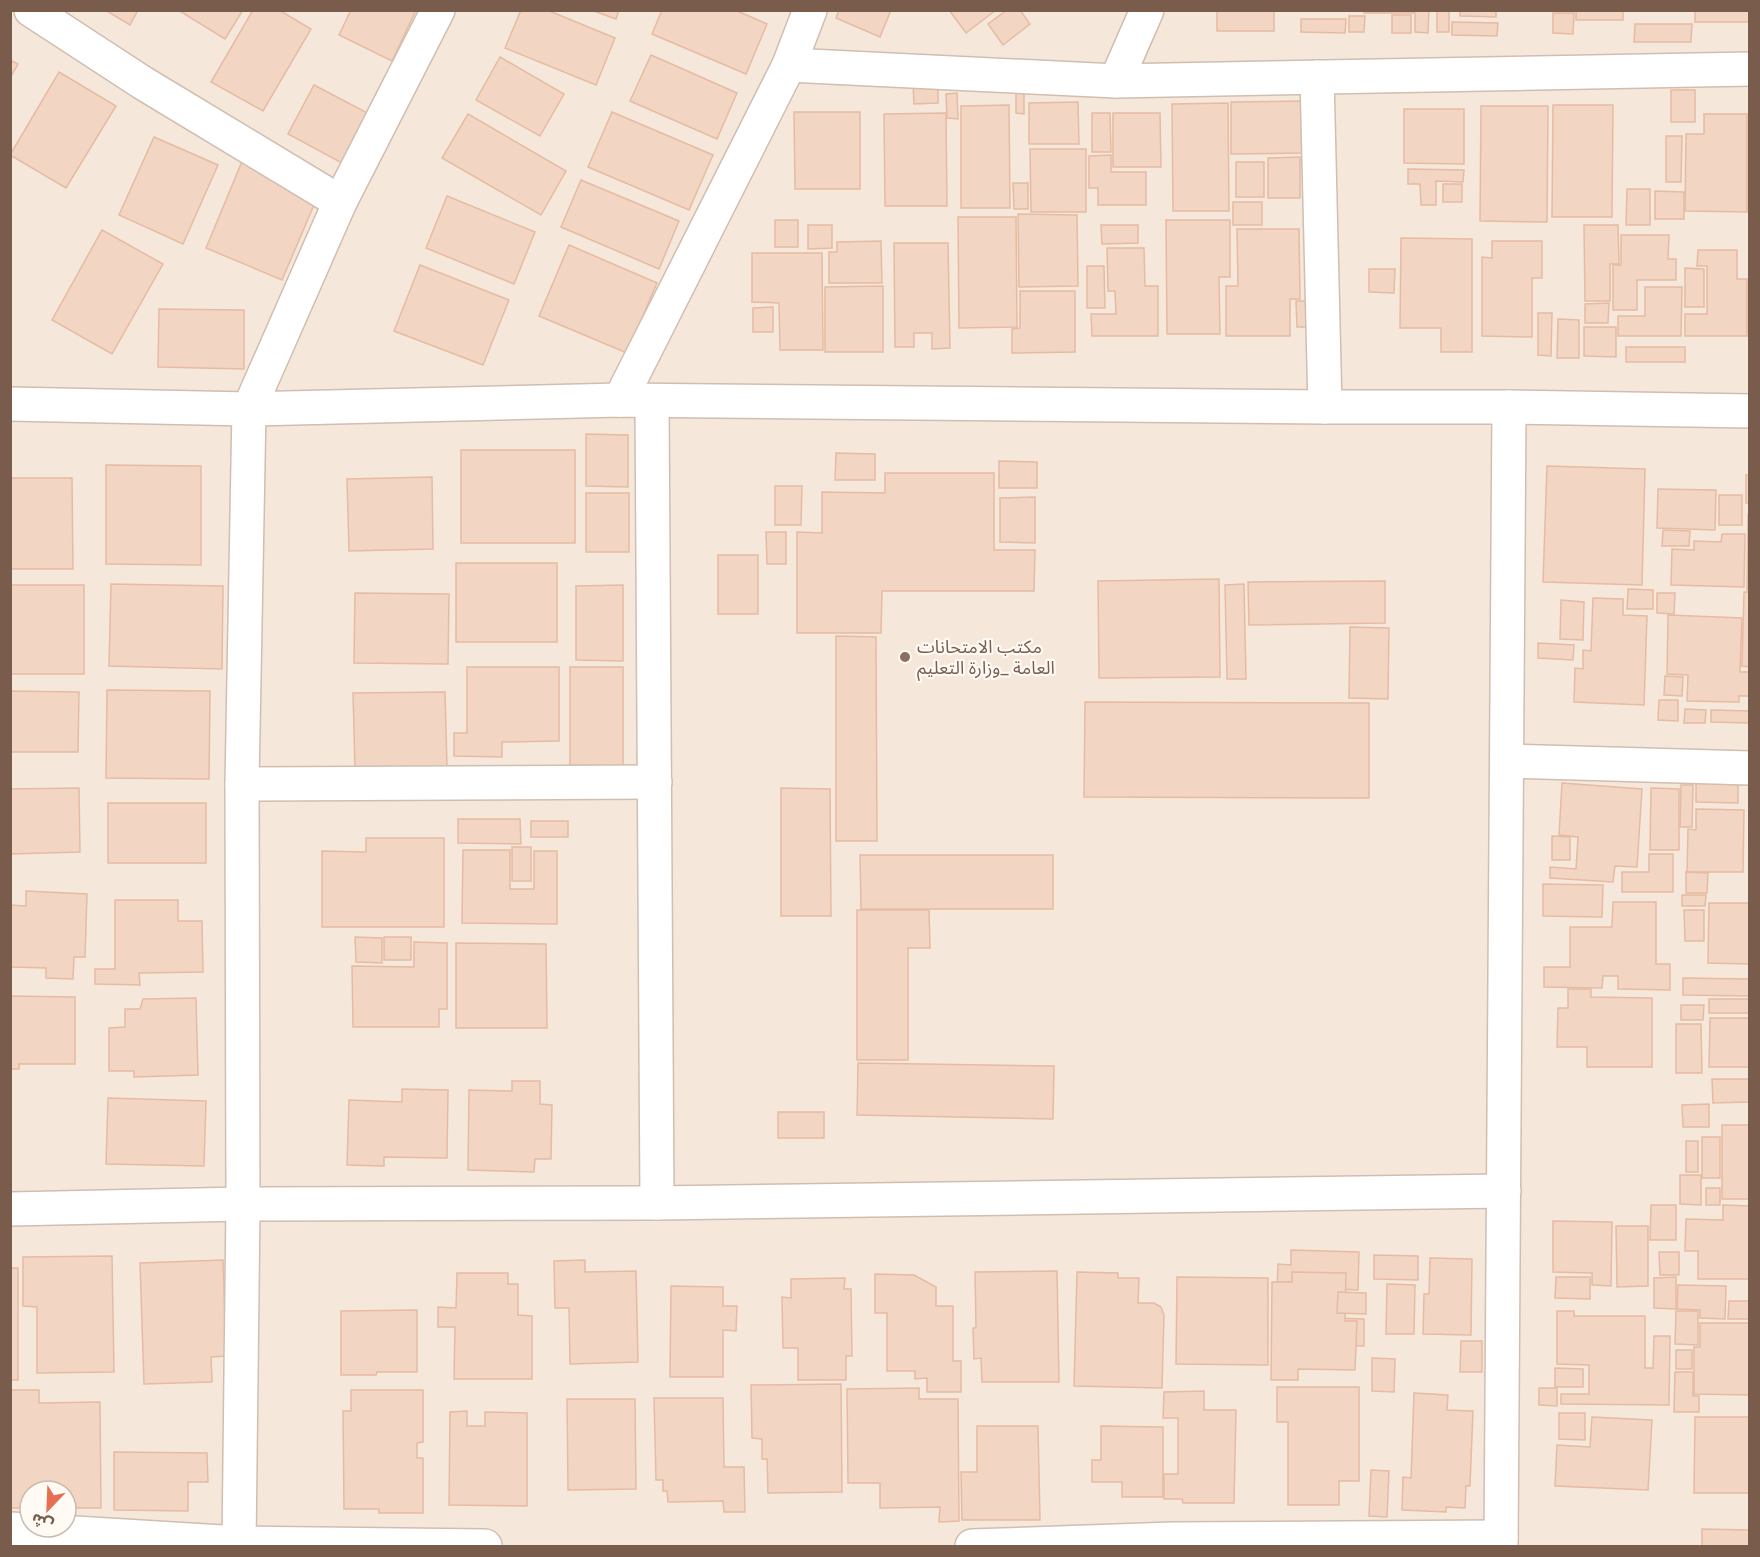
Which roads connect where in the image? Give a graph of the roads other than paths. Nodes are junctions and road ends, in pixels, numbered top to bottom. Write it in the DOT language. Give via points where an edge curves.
graph roads {
  1 [pos="31,10"];
  2 [pos="438,10"];
  3 [pos="810,10"];
  4 [pos="1148,10"];
  5 [pos="789,65"];
  6 [pos="1749,69"];
  7 [pos="1317,77"];
  8 [pos="1116,81"];
  9 [pos="340,202"];
  10 [pos="636,401"];
  11 [pos="10,404"];
  12 [pos="1324,407"];
  13 [pos="1509,407"];
  14 [pos="249,409"];
  15 [pos="1749,411"];
  16 [pos="1508,761"];
  17 [pos="1749,768"];
  18 [pos="655,783"];
  19 [pos="242,784"];
  20 [pos="1504,1191"];
  21 [pos="657,1203"];
  22 [pos="243,1204"];
  23 [pos="10,1209"];
  24 [pos="10,1529"];
  25 [pos="1501,1542"];
  26 [pos="1174,1543"];
  27 [pos="239,1545"];
  28 [pos="485,1546"];
  29 [pos="972,1546"];
  1 -- 9 [label="street"];
  2 -- 9 [label="street"];
  3 -- 5 [label="street"];
  4 -- 8 [label="street"];
  5 -- 8 [label="street"];
  5 -- 10 [label="street"];
  6 -- 7 [label="street"];
  7 -- 8 [label="street"];
  7 -- 12 [label="street"];
  9 -- 14 [label="street"];
  10 -- 12 [label="street"];
  10 -- 14 [label="street"];
  10 -- 18 [label="street"];
  11 -- 14 [label="street"];
  12 -- 13 [label="street"];
  13 -- 15 [label="street"];
  13 -- 16 [label="street"];
  14 -- 19 [label="street"];
  16 -- 17 [label="street"];
  16 -- 20 [label="street"];
  18 -- 19 [label="street"];
  18 -- 21 [label="street"];
  19 -- 22 [label="street"];
  20 -- 21 [label="street"];
  20 -- 25 [label="street"];
  21 -- 22 [label="street"];
  22 -- 23 [label="street"];
  22 -- 27 [label="street"];
  24 -- 27 [label="street"];
  25 -- 26 [label="street"];
  26 -- 29 [label="street"];
  27 -- 28 [label="street"];
}
